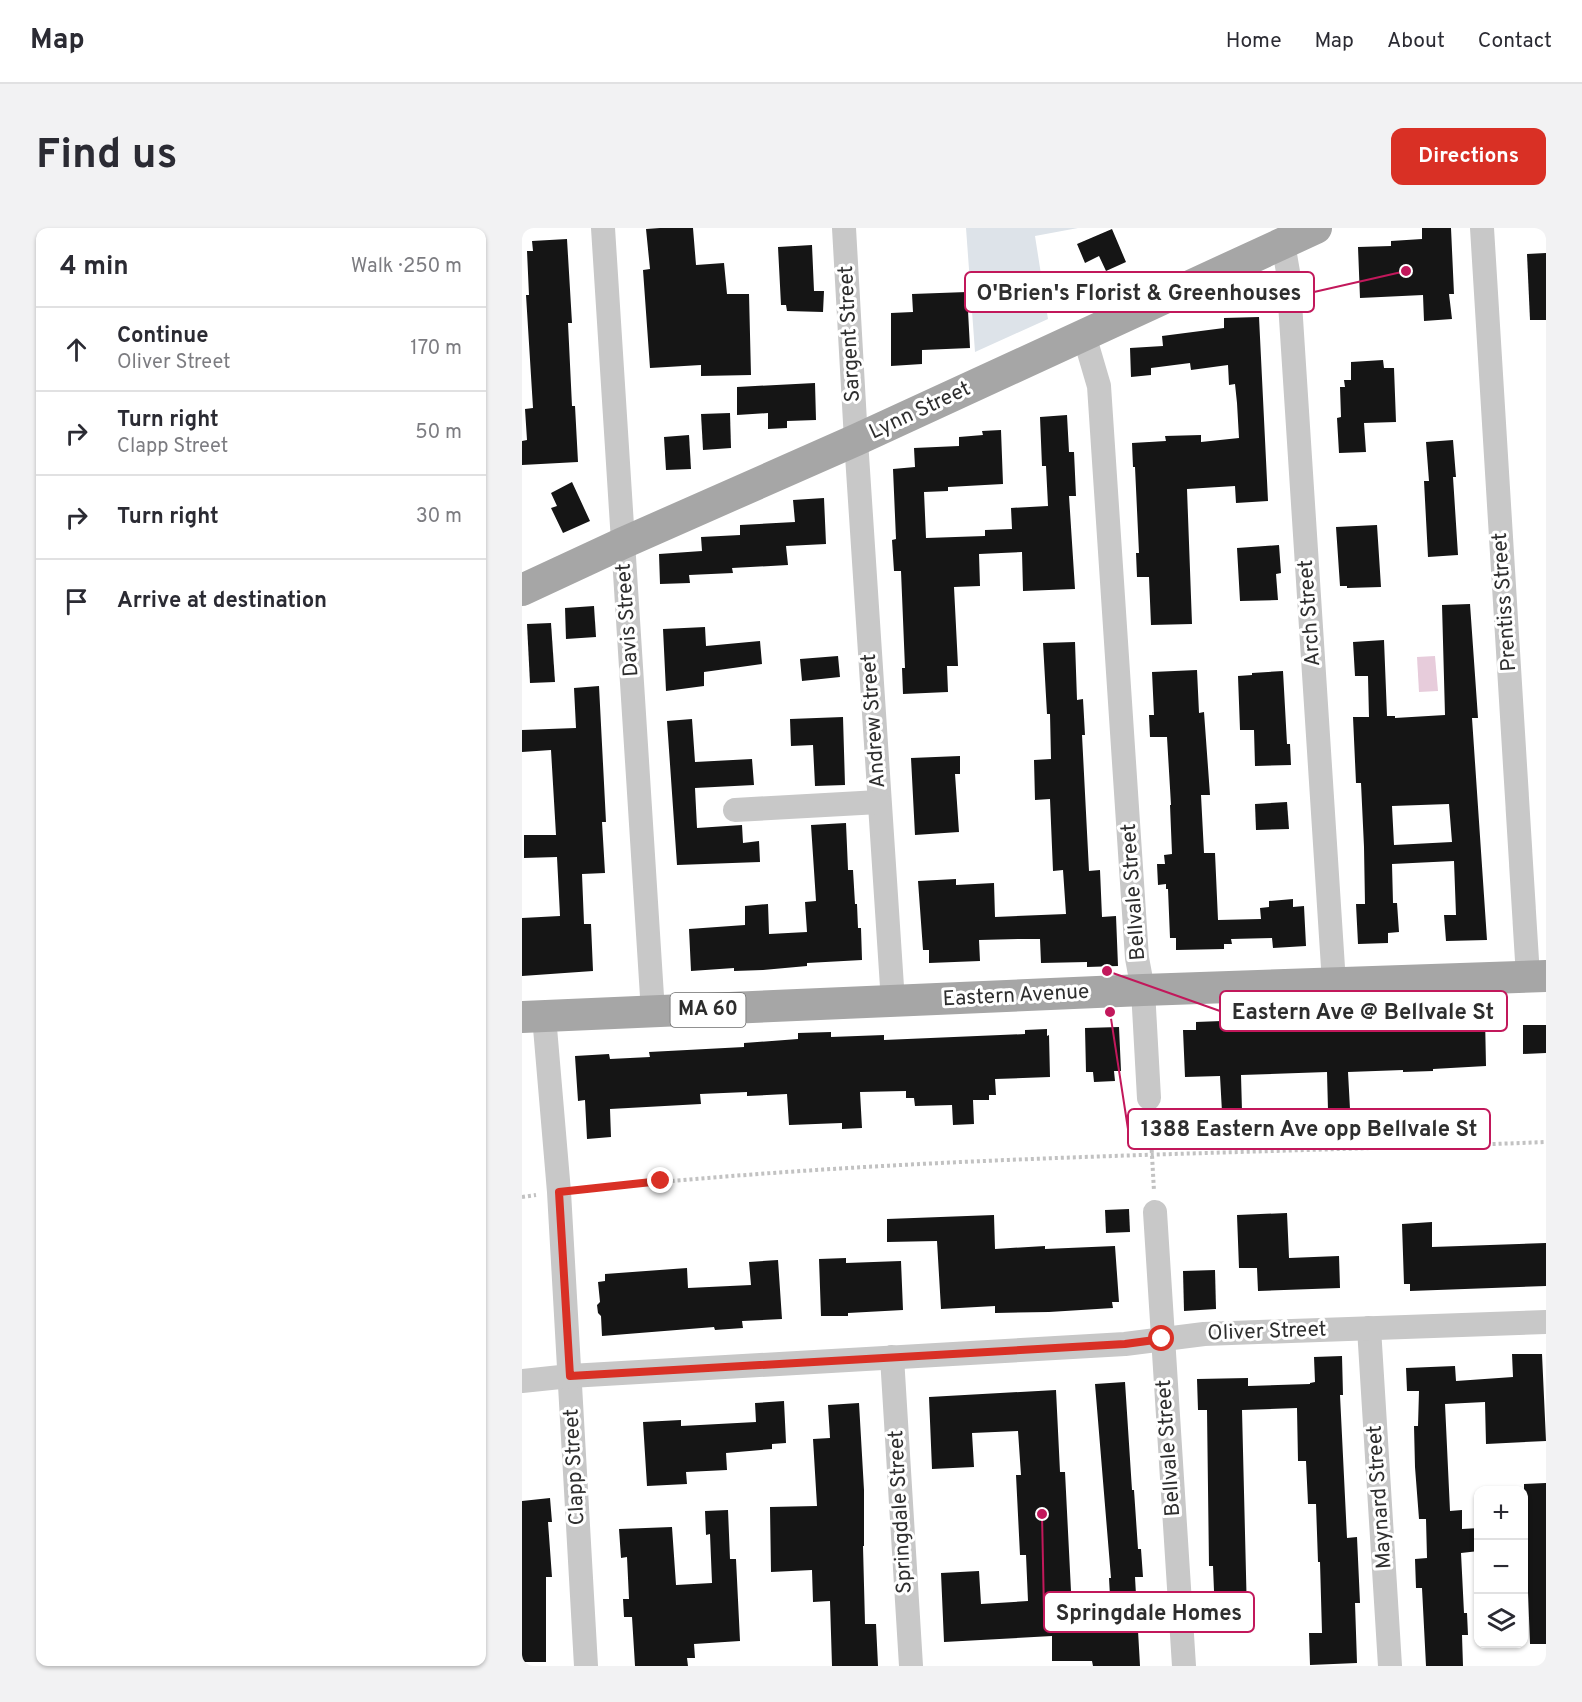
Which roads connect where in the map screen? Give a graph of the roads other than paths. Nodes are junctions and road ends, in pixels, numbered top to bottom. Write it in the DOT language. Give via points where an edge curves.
graph roads {
  1 [pos="603,228"];
  2 [pos="844,228"];
  3 [pos="1316,228"];
  4 [pos="1482,228"];
  5 [pos="1283,243"];
  6 [pos="1084,335"];
  7 [pos="856,440"];
  8 [pos="623,543"];
  9 [pos="522,590"];
  10 [pos="879,802"];
  11 [pos="735,810"];
  12 [pos="1537,976"];
  13 [pos="1334,983"];
  14 [pos="1143,990"];
  15 [pos="893,1002"];
  16 [pos="653,1012"];
  17 [pos="533,1016"];
  18 [pos="1149,1098"];
  19 [pos="1155,1212"];
  20 [pos="1546,1322"];
  21 [pos="1369,1328"];
  22 [pos="1162,1339"];
  23 [pos="892,1358"];
  24 [pos="570,1376"];
  25 [pos="522,1381"];
  26 [pos="586,1666"];
  27 [pos="910,1666"];
  28 [pos="1184,1666"];
  29 [pos="1390,1666"];
  1 -- 8 [label="street, Davis Street"];
  2 -- 7 [label="street, Sargent Street"];
  3 -- 5 [label="main road, Lynn Street"];
  4 -- 12 [label="street, Prentiss Street"];
  5 -- 6 [label="main road, Lynn Street"];
  5 -- 13 [label="street, Arch Street"];
  6 -- 7 [label="main road, Lynn Street"];
  6 -- 14 [label="street, Bellvale Street" via="1099,386"];
  7 -- 8 [label="main road, Lynn Street"];
  7 -- 10 [label="street, Andrew Street"];
  8 -- 9 [label="main road, Lynn Street"];
  8 -- 16 [label="street, Davis Street"];
  10 -- 11 [label="street"];
  10 -- 15 [label="street, Andrew Street"];
  12 -- 13 [label="main road, Eastern Avenue / MA 60"];
  13 -- 14 [label="main road, Eastern Avenue / MA 60"];
  14 -- 15 [label="main road, Eastern Avenue / MA 60"];
  14 -- 18 [label="street, Bellvale Street"];
  15 -- 16 [label="main road, Eastern Avenue / MA 60"];
  16 -- 17 [label="main road, Eastern Avenue / MA 60"];
  17 -- 24 [label="street, Clapp Street" via="559,1192"];
  19 -- 22 [label="street, Bellvale Street"];
  20 -- 21 [label="street, Oliver Street"];
  21 -- 22 [label="street, Oliver Street"];
  21 -- 29 [label="street, Maynard Street"];
  22 -- 23 [label="street, Oliver Street"];
  22 -- 28 [label="street, Bellvale Street"];
  23 -- 24 [label="street, Oliver Street"];
  23 -- 27 [label="street, Springdale Street"];
  24 -- 25 [label="street, Oliver Street"];
  24 -- 26 [label="street, Clapp Street"];
}
